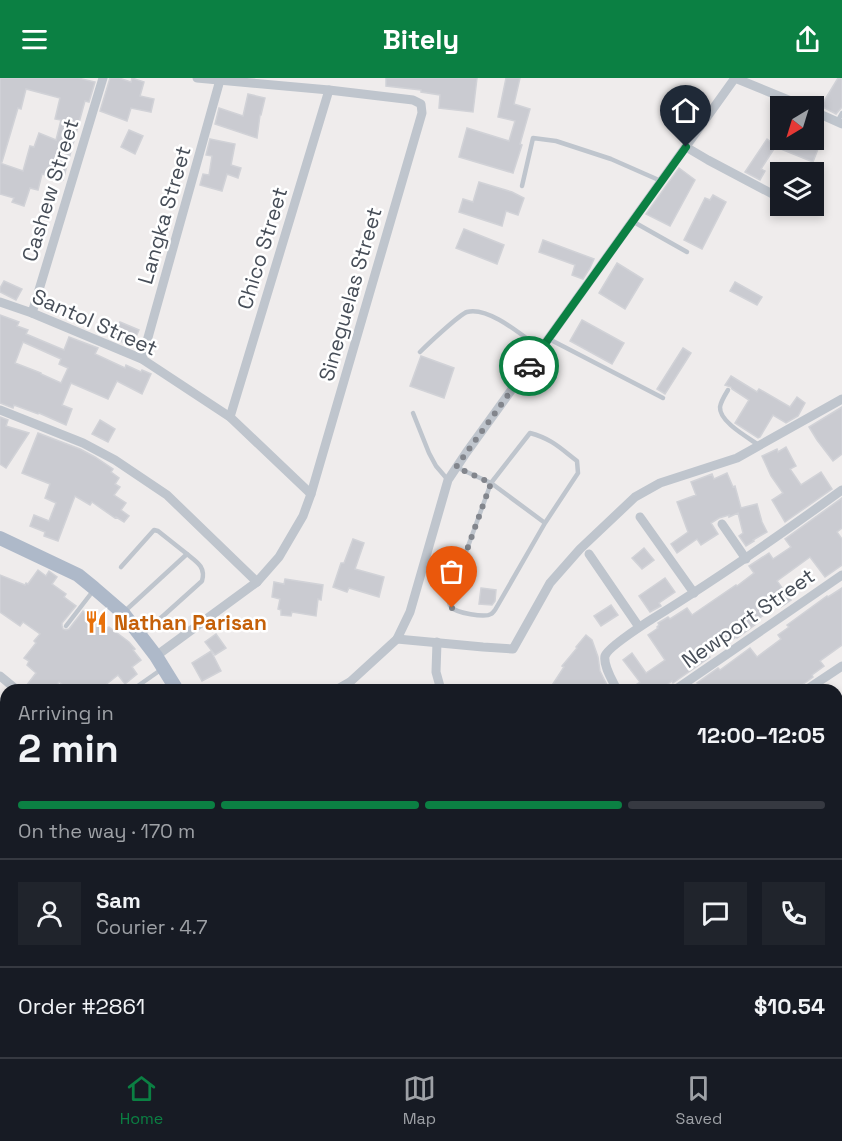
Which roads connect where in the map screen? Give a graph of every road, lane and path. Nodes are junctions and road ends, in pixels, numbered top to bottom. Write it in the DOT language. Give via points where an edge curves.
graph roads {
  1 [pos="103,78"];
  2 [pos="197,78"];
  3 [pos="735,78"];
  4 [pos="220,80"];
  5 [pos="329,90"];
  6 [pos="779,96"];
  7 [pos="824,114"];
  8 [pos="840,119"];
  9 [pos="686,147"];
  10 [pos="661,181"];
  11 [pos="522,186"];
  12 [pos="770,193"];
  13 [pos="633,221"];
  14 [pos="687,252"];
  15 [pos="0,302"];
  16 [pos="32,313"];
  17 [pos="549,339"];
  18 [pos="542,349"];
  19 [pos="420,352"];
  20 [pos="142,359"];
  21 [pos="728,390"];
  22 [pos="663,398"];
  23 [pos="842,399"];
  24 [pos="0,410"];
  25 [pos="413,413"];
  26 [pos="230,417"];
  27 [pos="760,446"];
  28 [pos="456,467"];
  29 [pos="448,480"];
  30 [pos="491,483"];
  31 [pos="842,490"];
  32 [pos="311,494"];
  33 [pos="640,517"];
  34 [pos="545,523"];
  35 [pos="722,524"];
  36 [pos="0,538"];
  37 [pos="188,554"];
  38 [pos="590,554"];
  39 [pos="746,559"];
  40 [pos="121,567"];
  41 [pos="842,575"];
  42 [pos="257,582"];
  43 [pos="94,588"];
  44 [pos="694,593"];
  45 [pos="123,613"];
  46 [pos="66,626"];
  47 [pos="639,627"];
  48 [pos="141,636"];
  49 [pos="397,639"];
  50 [pos="437,642"];
  51 [pos="156,656"];
  52 [pos="842,666"];
  53 [pos="164,668"];
  54 [pos="141,684"];
  55 [pos="173,684"];
  56 [pos="346,684"];
  57 [pos="439,684"];
  58 [pos="614,684"];
  59 [pos="684,684"];
  60 [pos="815,684"];
  1 -- 16 [label="street, Cashew Street"];
  2 -- 4 [label="street"];
  3 -- 6 [label="street"];
  3 -- 9 [label="street"];
  4 -- 5 [label="street"];
  4 -- 20 [label="street, Langka Street"];
  5 -- 26 [label="street, Chico Street"];
  5 -- 32 [label="street, Sineguelas Street" via="413,100 421,104 422,113"];
  7 -- 8 [label="street"];
  9 -- 10 [label="street"];
  9 -- 12 [label="street"];
  10 -- 11 [label="lane" via="611,159 556,141 533,138"];
  10 -- 13 [label="street"];
  13 -- 14 [label="lane"];
  13 -- 17 [label="street"];
  15 -- 16 [label="street, Santol Street"];
  16 -- 20 [label="street, Santol Street"];
  17 -- 18 [label="street"];
  17 -- 22 [label="lane"];
  18 -- 19 [label="lane" via="492,315 477,311 465,312"];
  18 -- 28 [label="street"];
  20 -- 26 [label="street, Santol Street"];
  21 -- 27 [label="lane" via="720,405 722,418"];
  23 -- 27 [label="street"];
  24 -- 42 [label="street" via="83,443 168,495"];
  25 -- 29 [label="lane" via="429,453"];
  26 -- 32 [label="street, Santol Street"];
  27 -- 50 [label="street" via="737,458 660,483 635,497 550,583 513,648"];
  28 -- 29 [label="street"];
  28 -- 30 [label="lane"];
  29 -- 49 [label="street" via="410,612"];
  30 -- 34 [label="lane"];
  30 -- 34 [label="lane" via="530,433 551,441 577,461 578,473"];
  30 -- 34 [label="lane" via="450,597 452,608 484,616 491,614"];
  31 -- 39 [label="street"];
  32 -- 42 [label="street, Sineguelas Street" via="279,557"];
  33 -- 44 [label="street"];
  35 -- 39 [label="street"];
  36 -- 43 [label="main road" via="78,575"];
  37 -- 40 [label="lane" via="154,530"];
  37 -- 45 [label="lane"];
  37 -- 48 [label="lane" via="201,565 202,581"];
  38 -- 47 [label="street"];
  39 -- 44 [label="street"];
  41 -- 59 [label="street, Newport Street"];
  42 -- 51 [label="street, Sineguelas Street"];
  43 -- 45 [label="main road"];
  43 -- 46 [label="lane"];
  44 -- 47 [label="street"];
  45 -- 48 [label="main road"];
  47 -- 58 [label="street" via="605,656"];
  48 -- 51 [label="main road"];
  49 -- 50 [label="street"];
  49 -- 56 [label="street"];
  50 -- 57 [label="street"];
  51 -- 53 [label="main road"];
  52 -- 60 [label="street"];
  53 -- 54 [label="lane"];
  53 -- 55 [label="main road"];
}
